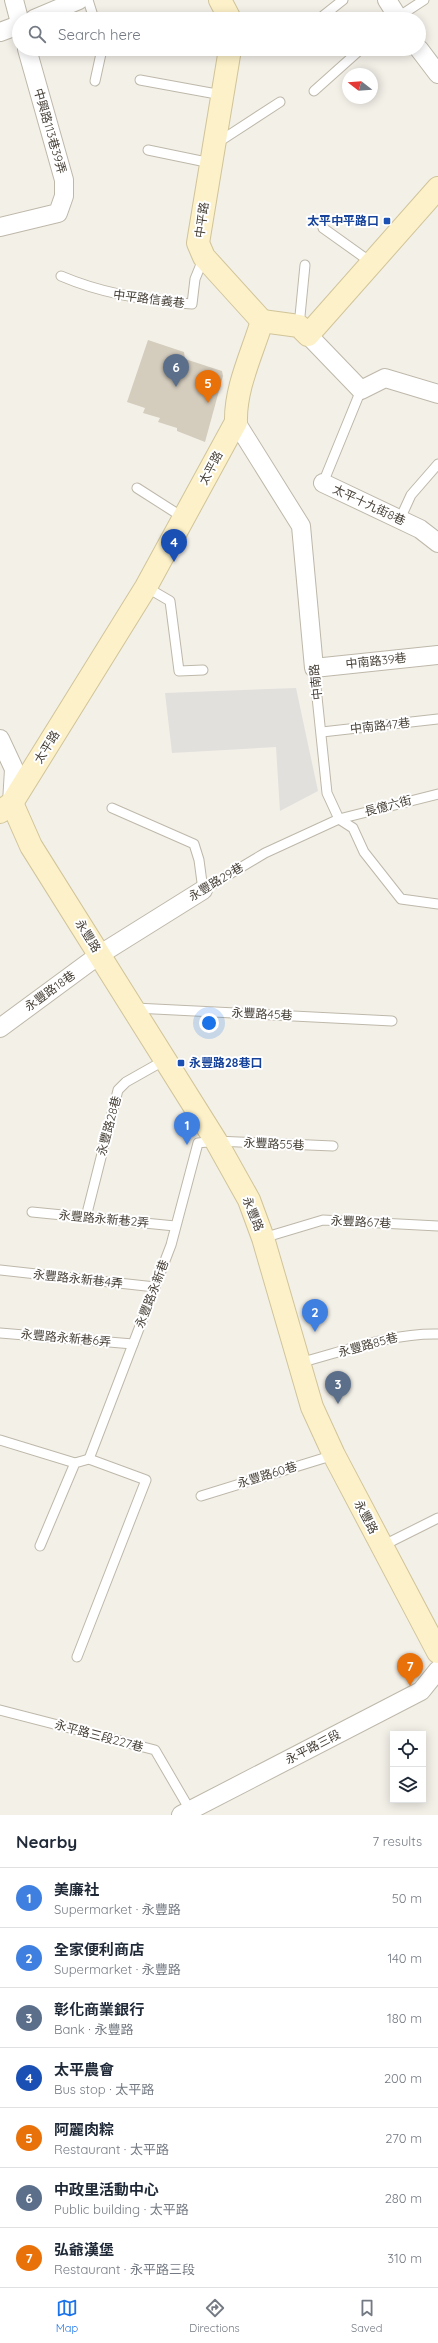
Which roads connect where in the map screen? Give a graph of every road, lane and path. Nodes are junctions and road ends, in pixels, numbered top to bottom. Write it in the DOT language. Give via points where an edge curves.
graph roads {
  1 [pos="14,0"];
  2 [pos="79,0"];
  3 [pos="88,0"];
  4 [pos="220,0"];
  5 [pos="344,0"];
  6 [pos="387,0"];
  7 [pos="424,0"];
  8 [pos="17,12"];
  9 [pos="51,12"];
  10 [pos="92,12"];
  11 [pos="226,12"];
  12 [pos="328,12"];
  13 [pos="394,12"];
  14 [pos="406,12"];
  15 [pos="12,28"];
  16 [pos="0,32"];
  17 [pos="29,56"];
  18 [pos="100,56"];
  19 [pos="229,56"];
  20 [pos="352,56"];
  21 [pos="424,56"];
  22 [pos="438,74"];
  23 [pos="140,80"];
  24 [pos="95,81"];
  25 [pos="314,91"];
  26 [pos="222,95"];
  27 [pos="280,102"];
  28 [pos="148,150"];
  29 [pos="213,154"];
  30 [pos="438,188"];
  31 [pos="0,227"];
  32 [pos="323,228"];
  33 [pos="204,257"];
  34 [pos="372,263"];
  35 [pos="304,265"];
  36 [pos="61,276"];
  37 [pos="262,321"];
  38 [pos="303,331"];
  39 [pos="361,390"];
  40 [pos="438,394"];
  41 [pos="236,422"];
  42 [pos="438,464"];
  43 [pos="323,483"];
  44 [pos="137,488"];
  45 [pos="184,518"];
  46 [pos="400,519"];
  47 [pos="438,543"];
  48 [pos="146,587"];
  49 [pos="438,655"];
  50 [pos="314,668"];
  51 [pos="203,670"];
  52 [pos="438,720"];
  53 [pos="322,732"];
  54 [pos="0,739"];
  55 [pos="438,794"];
  56 [pos="6,808"];
  57 [pos="112,808"];
  58 [pos="339,819"];
  59 [pos="203,890"];
  60 [pos="438,904"];
  61 [pos="99,955"];
  62 [pos="132,1008"];
  63 [pos="392,1021"];
  64 [pos="0,1028"];
  65 [pos="165,1060"];
  66 [pos="216,1141"];
  67 [pos="333,1146"];
  68 [pos="32,1212"];
  69 [pos="86,1217"];
  70 [pos="175,1226"];
  71 [pos="438,1226"];
  72 [pos="263,1238"];
  73 [pos="0,1270"];
  74 [pos="155,1287"];
  75 [pos="0,1333"];
  76 [pos="438,1334"];
  77 [pos="133,1344"];
  78 [pos="299,1363"];
  79 [pos="0,1440"];
  80 [pos="334,1455"];
  81 [pos="89,1459"];
  82 [pos="74,1463"];
  83 [pos="202,1496"];
  84 [pos="438,1518"];
  85 [pos="40,1546"];
  86 [pos="382,1546"];
  87 [pos="438,1652"];
  88 [pos="77,1657"];
  89 [pos="438,1670"];
  90 [pos="0,1710"];
  91 [pos="186,1813"];
  1 -- 8 [label="street"];
  2 -- 9 [label="street"];
  3 -- 10 [label="lane"];
  4 -- 11 [label="street"];
  5 -- 12 [label="lane"];
  6 -- 13 [label="street"];
  7 -- 14 [label="lane"];
  15 -- 16 [label="street"];
  17 -- 31 [label="street, 中興路113巷39弄" via="64,180 64,196 58,213"];
  18 -- 24 [label="lane"];
  19 -- 26 [label="street, 中平路"];
  20 -- 25 [label="lane"];
  21 -- 22 [label="street"];
  23 -- 26 [label="lane"];
  26 -- 29 [label="street, 中平路"];
  27 -- 29 [label="lane"];
  28 -- 29 [label="lane"];
  29 -- 33 [label="street, 中平路" via="198,242"];
  30 -- 34 [label="street"];
  32 -- 34 [label="lane"];
  33 -- 36 [label="lane, 中平路信義巷" via="195,279 192,304 160,302 107,293"];
  33 -- 37 [label="street, 中平路"];
  34 -- 38 [label="street"];
  35 -- 38 [label="lane"];
  37 -- 38 [label="street"];
  37 -- 41 [label="street, 太平路" via="240,390"];
  38 -- 39 [label="street"];
  39 -- 40 [label="street" via="385,378"];
  39 -- 43 [label="lane, 太平十九街8巷"];
  41 -- 45 [label="street, 太平路"];
  41 -- 50 [label="street, 中南路" via="301,526"];
  42 -- 46 [label="lane" via="412,495"];
  43 -- 46 [label="street, 太平十九街8巷"];
  44 -- 45 [label="lane"];
  45 -- 48 [label="street, 太平路"];
  46 -- 47 [label="street, 太平十九街8巷" via="420,529"];
  48 -- 51 [label="lane" via="170,601 179,672"];
  48 -- 56 [label="street, 太平路"];
  49 -- 50 [label="street, 中南路39巷"];
  50 -- 53 [label="lane, 中南路"];
  52 -- 53 [label="lane, 中南路47巷"];
  53 -- 58 [label="lane, 中南路" via="327,793"];
  54 -- 56 [label="street" via="14,769"];
  55 -- 58 [label="lane, 長億六街"];
  56 -- 61 [label="street, 永豐路"];
  57 -- 59 [label="lane" via="194,844"];
  58 -- 59 [label="lane, 永豐路29巷" via="265,853"];
  58 -- 60 [label="lane, 中南路" via="353,828 364,852 401,899"];
  59 -- 61 [label="street, 永豐路29巷"];
  61 -- 62 [label="street, 永豐路"];
  61 -- 64 [label="street, 永豐路18巷"];
  62 -- 63 [label="lane, 永豐路45巷"];
  62 -- 65 [label="street, 永豐路"];
  65 -- 66 [label="street, 永豐路"];
  65 -- 69 [label="lane, 永豐路28巷" via="126,1082 118,1090"];
  66 -- 67 [label="lane, 永豐路55巷"];
  66 -- 70 [label="lane, 永豐路永新巷" via="198,1143"];
  66 -- 72 [label="street, 永豐路" via="248,1200"];
  68 -- 69 [label="lane, 永豐路永新巷2弄"];
  69 -- 70 [label="lane, 永豐路永新巷2弄"];
  70 -- 74 [label="lane, 永豐路永新巷" via="171,1245"];
  71 -- 72 [label="lane, 永豐路67巷" via="323,1220"];
  72 -- 78 [label="street, 永豐路"];
  73 -- 74 [label="lane, 永豐路永新巷4弄"];
  74 -- 77 [label="lane, 永豐路永新巷"];
  75 -- 77 [label="lane, 永豐路永新巷6弄"];
  76 -- 78 [label="lane, 永豐路85巷" via="417,1333 398,1336"];
  77 -- 81 [label="lane, 永豐路永新巷"];
  78 -- 80 [label="street, 永豐路" via="312,1407"];
  79 -- 82 [label="lane"];
  80 -- 83 [label="lane, 永豐路60巷"];
  80 -- 86 [label="street, 永豐路"];
  81 -- 82 [label="lane"];
  81 -- 88 [label="lane" via="146,1480"];
  82 -- 85 [label="lane"];
  84 -- 86 [label="lane"];
  86 -- 87 [label="street, 永豐路"];
  89 -- 91 [label="street, 永平路三段" via="421,1691"];
  90 -- 91 [label="lane, 永平路三段227巷" via="155,1750"];
}
